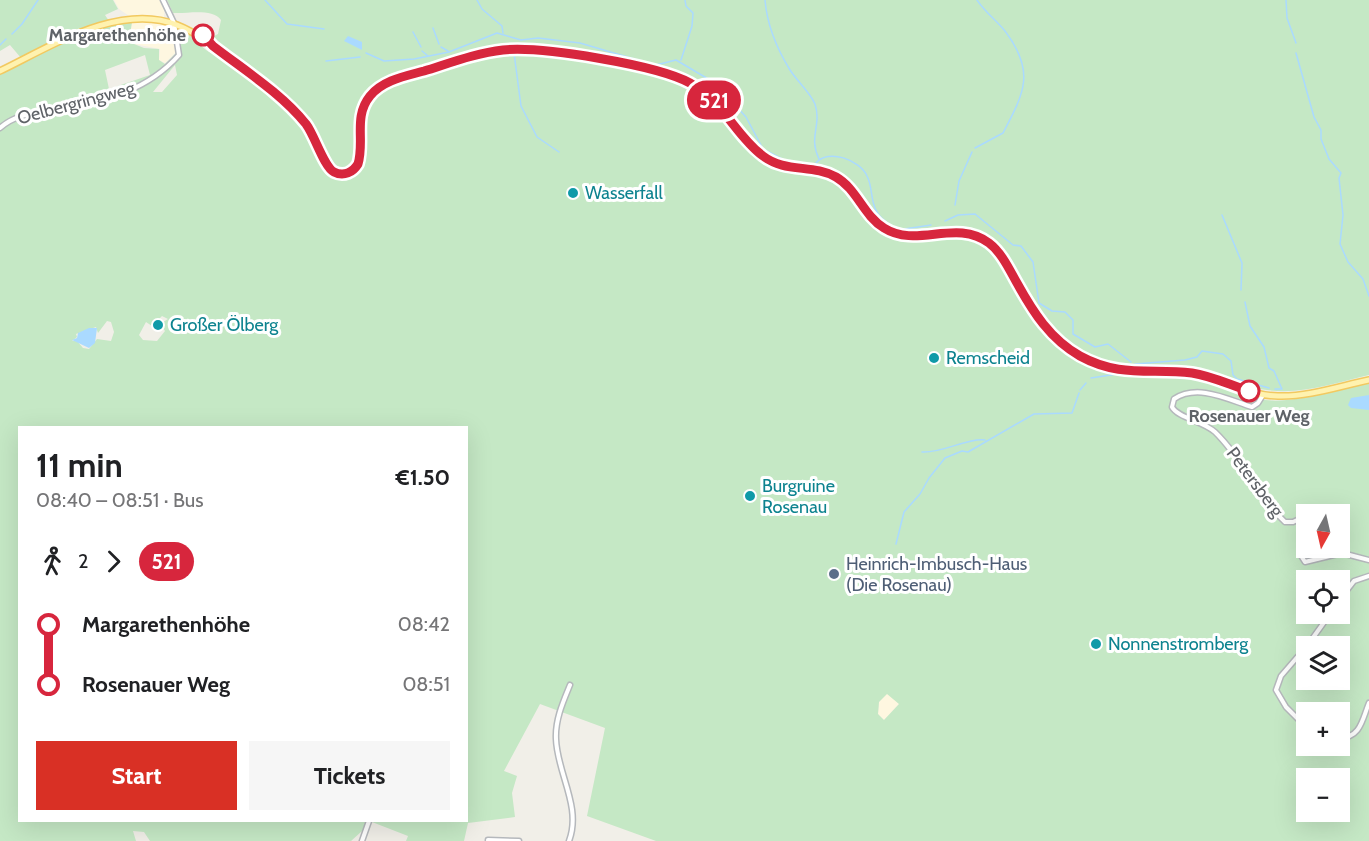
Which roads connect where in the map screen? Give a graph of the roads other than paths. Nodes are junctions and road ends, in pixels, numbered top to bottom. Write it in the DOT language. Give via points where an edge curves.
graph roads {
  1 [pos="164,0"];
  2 [pos="174,23"];
  3 [pos="0,71"];
  4 [pos="0,128"];
  5 [pos="1369,380"];
  6 [pos="1262,397"];
  7 [pos="1296,521"];
  8 [pos="1350,555"];
  9 [pos="1302,558"];
  10 [pos="1321,558"];
  11 [pos="1369,560"];
  12 [pos="1369,576"];
  13 [pos="1350,586"];
  14 [pos="1296,659"];
  15 [pos="570,685"];
  16 [pos="1369,703"];
  17 [pos="1296,717"];
  18 [pos="1350,737"];
  19 [pos="369,822"];
  20 [pos="488,840"];
  21 [pos="362,841"];
  22 [pos="519,841"];
  23 [pos="569,841"];
  1 -- 2 [label="street"];
  2 -- 3 [label="main road" via="147,19 106,25 73,36"];
  2 -- 4 [label="street, Oelbergringweg" via="179,55 154,80 77,106 26,114"];
  2 -- 6 [label="main road" via="244,70 298,116 316,139 328,166 344,174 356,168 360,160 360,123 366,102 379,88 404,76 475,55 519,50 605,61 672,75 716,102 768,160 825,172 842,181 873,220 888,231 911,236 959,231 986,241 1002,257 1042,323 1078,355 1113,369 1192,373"];
  5 -- 6 [label="main road" via="1296,395"];
  6 -- 7 [label="street, Petersberg" via="1252,407 1220,394 1190,394 1177,396 1172,407 1175,413 1203,423 1216,433 1284,522"];
  8 -- 11 [label="street"];
  9 -- 10 [label="street" via="1305,562"];
  12 -- 13 [label="street"];
  14 -- 17 [label="street" via="1281,676 1276,690"];
  15 -- 23 [label="street" via="559,713 556,739 573,815"];
  16 -- 18 [label="street" via="1357,732"];
  19 -- 21 [label="street"];
  20 -- 22 [label="street"];
}
